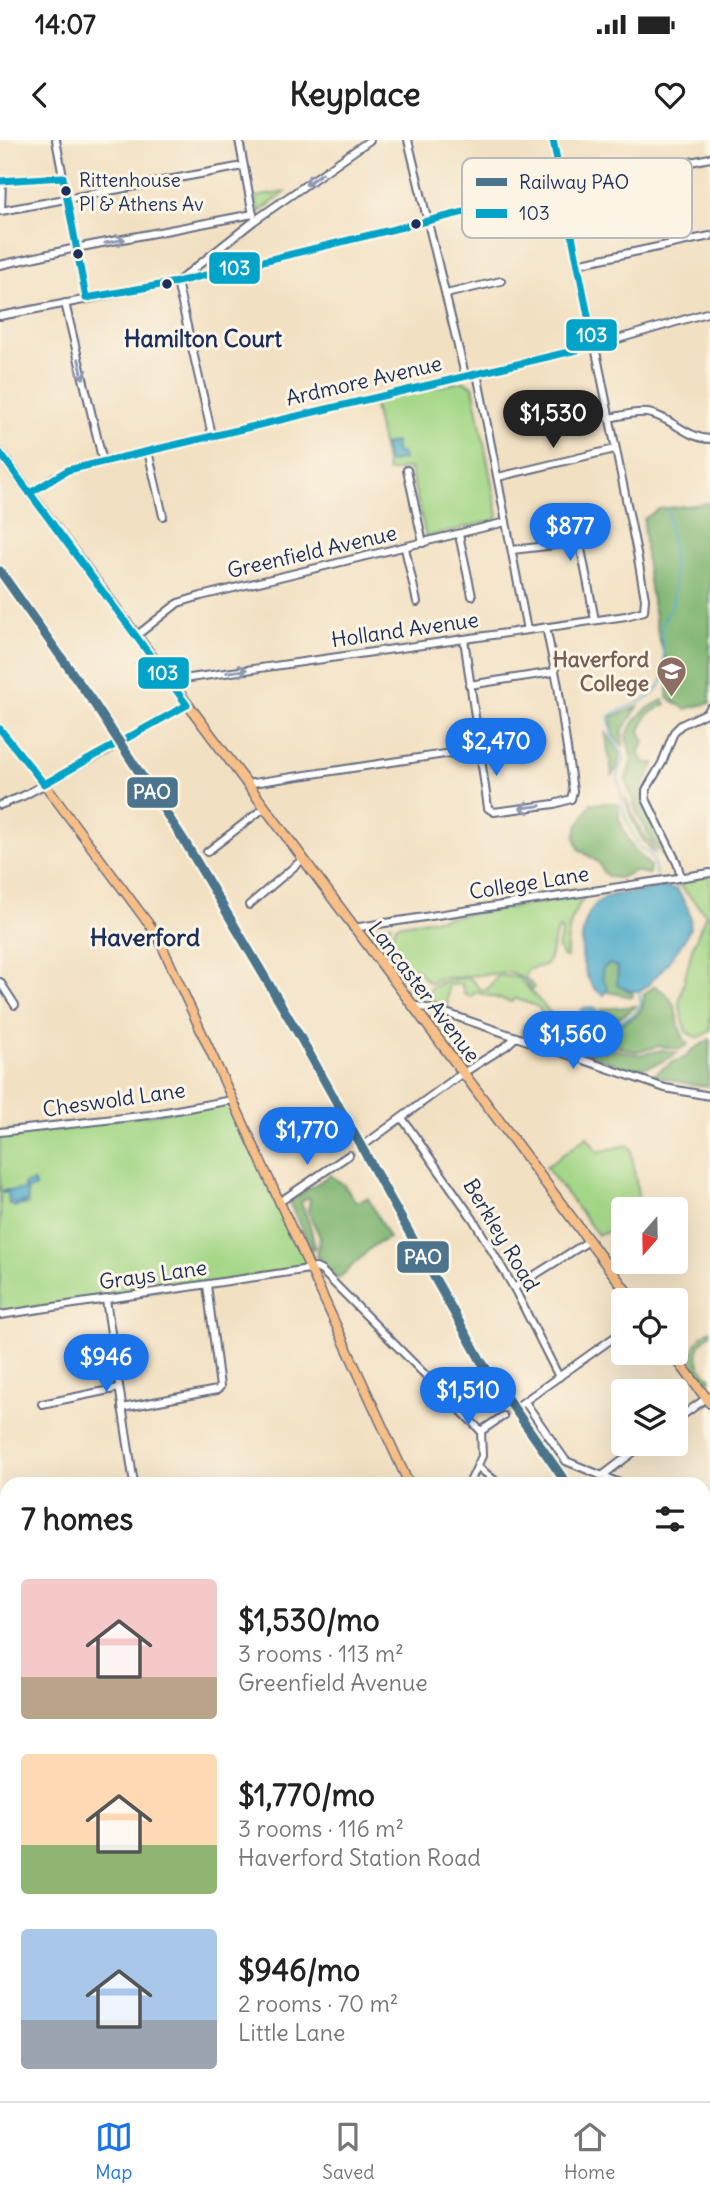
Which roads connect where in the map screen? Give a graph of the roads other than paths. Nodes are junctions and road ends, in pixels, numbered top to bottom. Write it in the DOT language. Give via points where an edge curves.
graph roads {
  1 [pos="56,140"];
  2 [pos="239,140"];
  3 [pos="370,140"];
  4 [pos="408,140"];
  5 [pos="553,140"];
  6 [pos="557,158"];
  7 [pos="710,158"];
  8 [pos="692,162"];
  9 [pos="243,166"];
  10 [pos="63,177"];
  11 [pos="1,181"];
  12 [pos="67,199"];
  13 [pos="462,213"];
  14 [pos="253,218"];
  15 [pos="427,221"];
  16 [pos="710,236"];
  17 [pos="573,238"];
  18 [pos="76,248"];
  19 [pos="578,264"];
  20 [pos="0,265"];
  21 [pos="500,281"];
  22 [pos="177,282"];
  23 [pos="446,294"];
  24 [pos="86,298"];
  25 [pos="65,303"];
  26 [pos="710,312"];
  27 [pos="0,316"];
  28 [pos="594,346"];
  29 [pos="477,373"];
  30 [pos="465,375"];
  31 [pos="609,418"];
  32 [pos="212,435"];
  33 [pos="710,439"];
  34 [pos="615,449"];
  35 [pos="148,451"];
  36 [pos="0,453"];
  37 [pos="103,462"];
  38 [pos="407,470"];
  39 [pos="498,477"];
  40 [pos="30,493"];
  41 [pos="163,516"];
  42 [pos="506,522"];
  43 [pos="459,535"];
  44 [pos="423,543"];
  45 [pos="405,548"];
  46 [pos="512,550"];
  47 [pos="472,596"];
  48 [pos="417,602"];
  49 [pos="595,620"];
  50 [pos="546,627"];
  51 [pos="527,630"];
  52 [pos="136,636"];
  53 [pos="464,639"];
  54 [pos="554,672"];
  55 [pos="170,683"];
  56 [pos="470,685"];
  57 [pos="187,705"];
  58 [pos="709,711"];
  59 [pos="0,729"];
  60 [pos="124,741"];
  61 [pos="110,748"];
  62 [pos="479,751"];
  63 [pos="44,784"];
  64 [pos="246,784"];
  65 [pos="0,805"];
  66 [pos="264,808"];
  67 [pos="207,852"];
  68 [pos="302,860"];
  69 [pos="710,873"];
  70 [pos="681,877"];
  71 [pos="249,905"];
  72 [pos="353,928"];
  73 [pos="0,982"];
  74 [pos="15,1005"];
  75 [pos="412,1005"];
  76 [pos="516,1037"];
  77 [pos="463,1073"];
  78 [pos="710,1096"];
  79 [pos="232,1100"];
  80 [pos="402,1118"];
  81 [pos="0,1132"];
  82 [pos="364,1145"];
  83 [pos="349,1155"];
  84 [pos="281,1201"];
  85 [pos="589,1241"];
  86 [pos="310,1268"];
  87 [pos="206,1285"];
  88 [pos="514,1288"];
  89 [pos="624,1288"];
  90 [pos="106,1300"];
  91 [pos="0,1315"];
  92 [pos="611,1340"];
  93 [pos="682,1365"];
  94 [pos="559,1377"];
  95 [pos="119,1388"];
  96 [pos="709,1399"];
  97 [pos="526,1402"];
  98 [pos="42,1404"];
  99 [pos="122,1408"];
  100 [pos="515,1408"];
  101 [pos="688,1412"];
  102 [pos="503,1416"];
  103 [pos="481,1431"];
  104 [pos="628,1456"];
  105 [pos="478,1467"];
  106 [pos="602,1476"];
  107 [pos="133,1477"];
  108 [pos="406,1477"];
  109 [pos="473,1477"];
  110 [pos="490,1477"];
  1 -- 10 [label="street"];
  2 -- 9 [label="street"];
  3 -- 14 [label="street, one-way"];
  4 -- 15 [label="street"];
  5 -- 6 [label="street"];
  7 -- 8 [label="street"];
  9 -- 12 [label="street"];
  9 -- 14 [label="street"];
  10 -- 11 [label="street"];
  10 -- 12 [label="street"];
  11 -- 12 [label="street" via="1,211"];
  12 -- 18 [label="street"];
  13 -- 15 [label="street"];
  18 -- 14 [label="street, one-way"];
  14 -- 22 [label="street"];
  15 -- 22 [label="street"];
  15 -- 23 [label="street"];
  16 -- 19 [label="street"];
  17 -- 19 [label="street"];
  18 -- 20 [label="street"];
  18 -- 24 [label="street"];
  19 -- 28 [label="street"];
  21 -- 23 [label="street"];
  22 -- 24 [label="street"];
  22 -- 32 [label="street"];
  23 -- 30 [label="street"];
  24 -- 25 [label="street"];
  25 -- 27 [label="street"];
  25 -- 37 [label="street, one-way"];
  26 -- 28 [label="street, Ardmore Avenue"];
  28 -- 29 [label="street, Ardmore Avenue"];
  28 -- 31 [label="street"];
  29 -- 30 [label="street, Ardmore Avenue"];
  29 -- 39 [label="street"];
  30 -- 32 [label="street, Ardmore Avenue"];
  31 -- 33 [label="street" via="650,414"];
  31 -- 34 [label="street"];
  32 -- 35 [label="street, Ardmore Avenue"];
  34 -- 39 [label="street"];
  34 -- 49 [label="street, Holland Avenue" via="644,611"];
  35 -- 37 [label="street, Ardmore Avenue"];
  35 -- 41 [label="street"];
  36 -- 40 [label="highway, Lancaster Avenue"];
  37 -- 40 [label="street, Ardmore Avenue" via="68,470"];
  38 -- 44 [label="street"];
  39 -- 42 [label="street"];
  40 -- 52 [label="highway, Lancaster Avenue"];
  42 -- 43 [label="street, Greenfield Avenue"];
  42 -- 46 [label="street"];
  43 -- 44 [label="street, Greenfield Avenue"];
  43 -- 47 [label="street"];
  44 -- 45 [label="street, Greenfield Avenue"];
  45 -- 48 [label="street"];
  45 -- 52 [label="street, Greenfield Avenue" via="178,603"];
  46 -- 49 [label="street" via="574,543 581,549"];
  46 -- 51 [label="street"];
  49 -- 50 [label="street, Holland Avenue"];
  50 -- 51 [label="street, Holland Avenue"];
  50 -- 54 [label="street"];
  51 -- 53 [label="street, Holland Avenue"];
  52 -- 55 [label="highway, Lancaster Avenue"];
  55 -- 53 [label="street, Holland Avenue, one-way"];
  53 -- 56 [label="street"];
  54 -- 56 [label="street"];
  54 -- 62 [label="street, one-way" via="571,799 489,810"];
  55 -- 57 [label="highway, Lancaster Avenue"];
  56 -- 62 [label="street"];
  57 -- 60 [label="street"];
  57 -- 64 [label="highway, Lancaster Avenue"];
  58 -- 70 [label="street" via="674,732 646,790"];
  59 -- 63 [label="main road"];
  61 -- 63 [label="street"];
  62 -- 64 [label="street"];
  63 -- 65 [label="street"];
  63 -- 79 [label="main road" via="157,935"];
  64 -- 66 [label="highway, Lancaster Avenue"];
  66 -- 67 [label="street"];
  66 -- 68 [label="highway, Lancaster Avenue"];
  68 -- 71 [label="street"];
  68 -- 72 [label="highway, Lancaster Avenue"];
  69 -- 70 [label="street, College Lane"];
  70 -- 72 [label="street, College Lane"];
  72 -- 75 [label="highway, Lancaster Avenue"];
  73 -- 74 [label="street"];
  75 -- 76 [label="street"];
  75 -- 77 [label="highway, Lancaster Avenue"];
  76 -- 77 [label="street"];
  76 -- 78 [label="street" via="665,1088"];
  77 -- 80 [label="street"];
  77 -- 85 [label="highway, Lancaster Avenue"];
  79 -- 81 [label="street, Cheswold Lane" via="149,1115"];
  79 -- 84 [label="main road"];
  80 -- 82 [label="street"];
  80 -- 88 [label="street, Berkley Road" via="473,1219"];
  83 -- 84 [label="street"];
  84 -- 86 [label="main road"];
  85 -- 88 [label="street"];
  85 -- 89 [label="highway, Lancaster Avenue"];
  86 -- 87 [label="street, Grays Lane"];
  86 -- 103 [label="street" via="322,1271"];
  86 -- 108 [label="main road"];
  87 -- 90 [label="street, Grays Lane"];
  87 -- 99 [label="street" via="220,1387"];
  88 -- 94 [label="street, Berkley Road"];
  90 -- 91 [label="street, Grays Lane"];
  90 -- 95 [label="street"];
  92 -- 94 [label="street"];
  93 -- 96 [label="highway"];
  94 -- 97 [label="street"];
  95 -- 98 [label="street"];
  95 -- 99 [label="street"];
  96 -- 101 [label="street"];
  97 -- 100 [label="street"];
  97 -- 106 [label="street" via="566,1461"];
  99 -- 107 [label="street"];
  102 -- 103 [label="street"];
  103 -- 105 [label="street"];
  104 -- 106 [label="street"];
  105 -- 109 [label="street"];
  105 -- 110 [label="street"];
}
